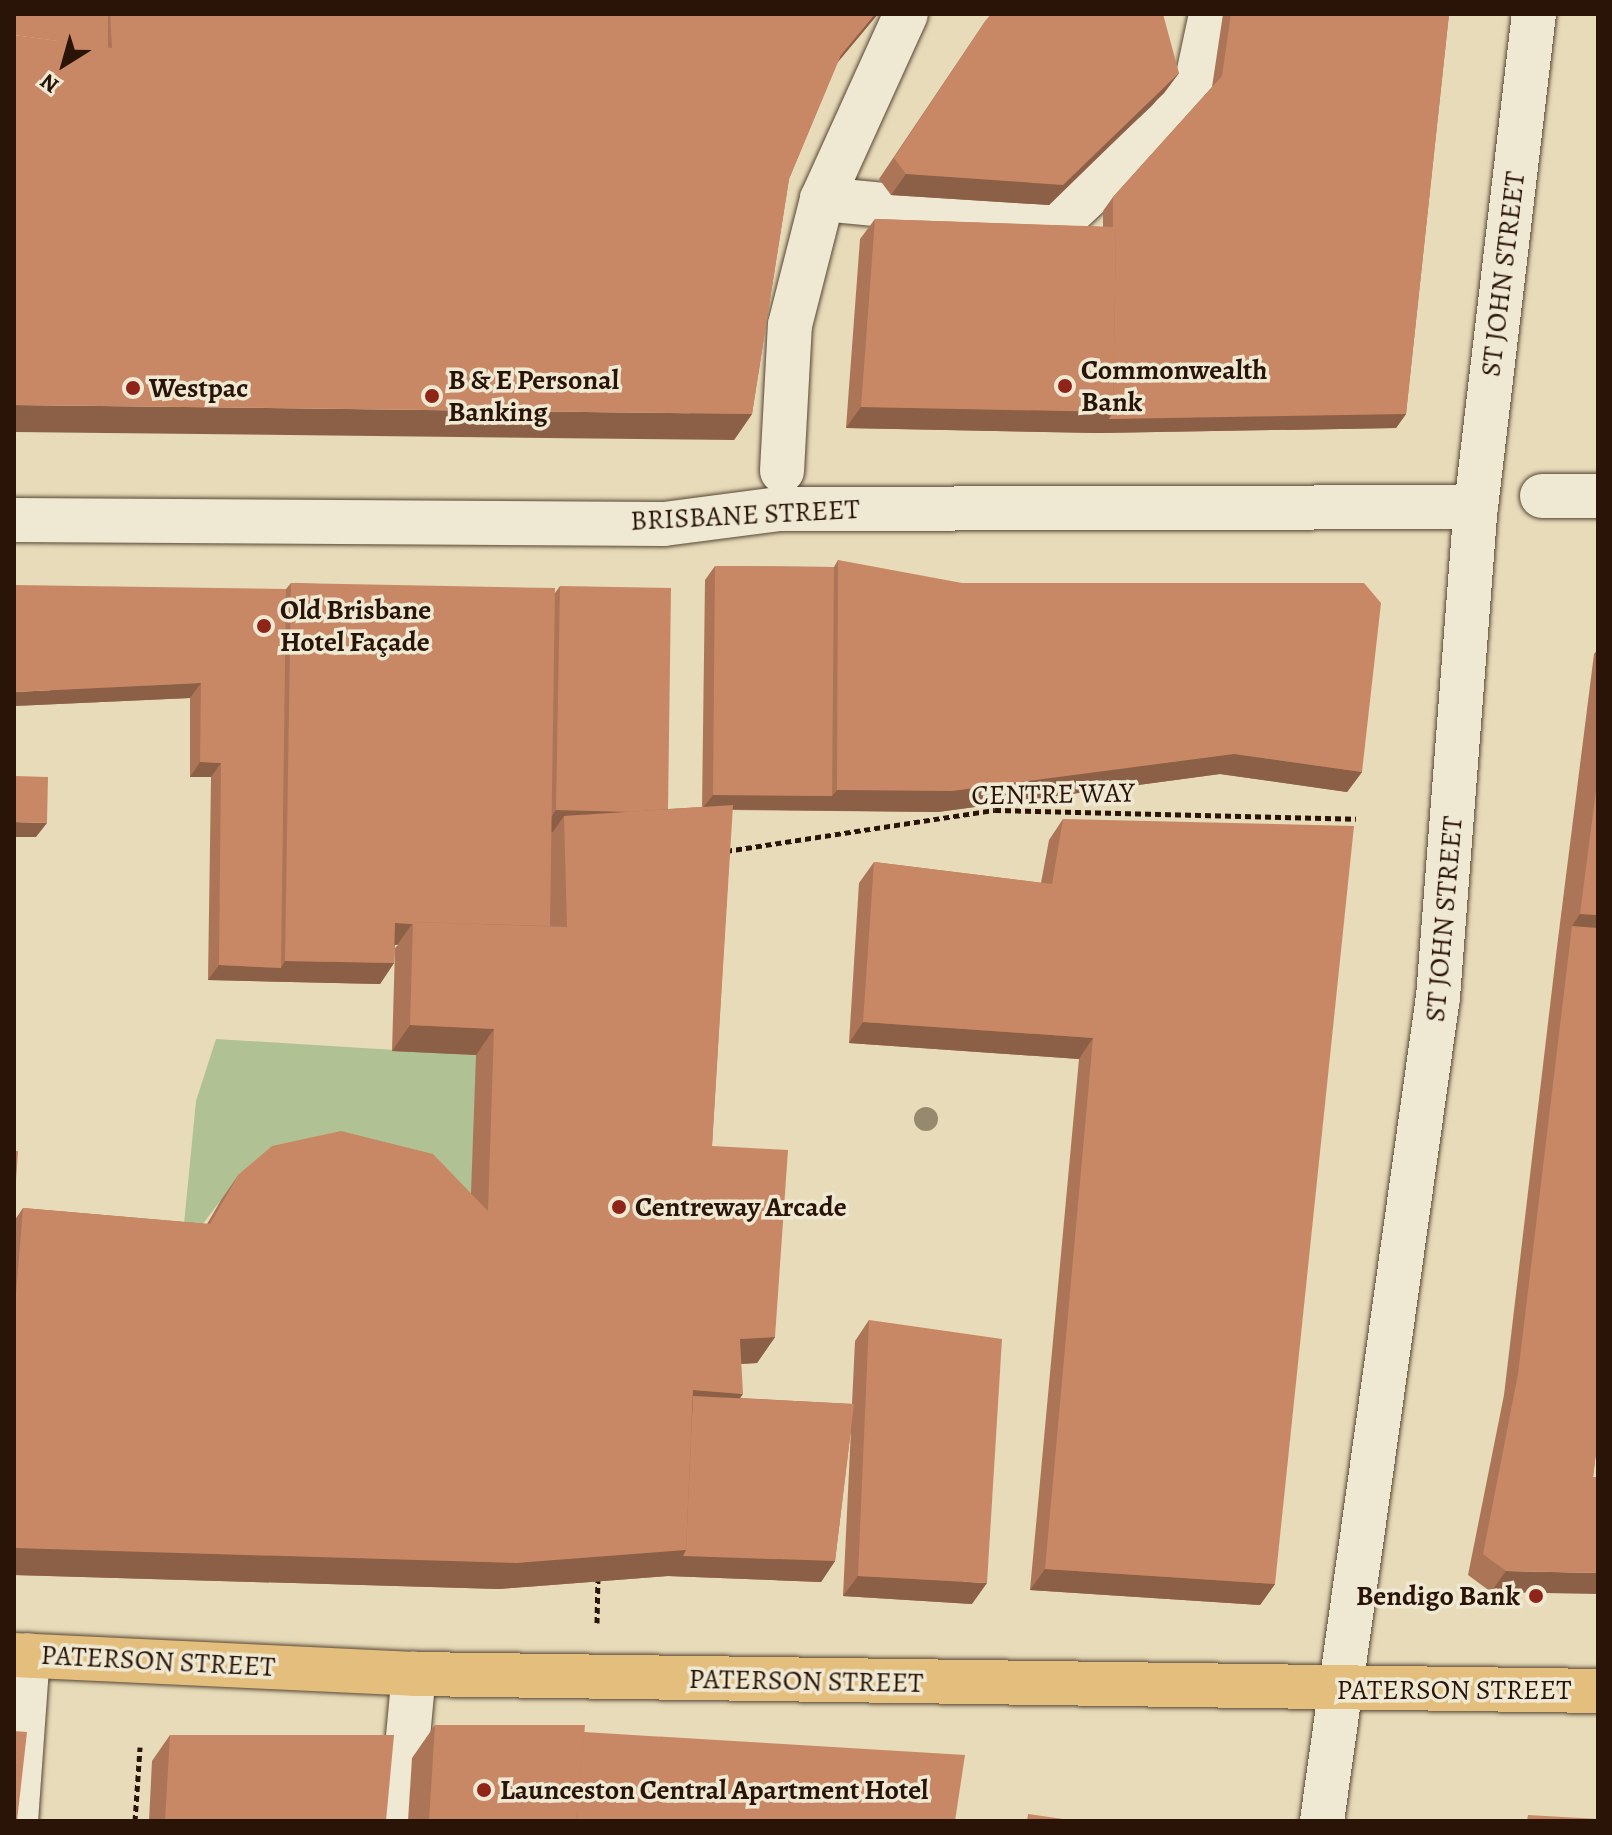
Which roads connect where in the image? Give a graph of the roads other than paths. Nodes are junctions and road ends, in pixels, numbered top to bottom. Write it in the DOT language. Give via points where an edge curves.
graph roads {
  1 [pos="906,14"];
  2 [pos="1211,14"];
  3 [pos="1534,14"];
  4 [pos="822,199"];
  5 [pos="782,471"];
  6 [pos="1542,496"];
  7 [pos="1598,496"];
  8 [pos="1476,507"];
  9 [pos="14,520"];
  10 [pos="21,1655"];
  11 [pos="414,1674"];
  12 [pos="1338,1689"];
  13 [pos="1598,1691"];
  14 [pos="16,1821"];
  15 [pos="400,1821"];
  16 [pos="1322,1821"];
  1 -- 4 [label="street"];
  2 -- 4 [label="street" via="1197,80 1170,119 1060,222"];
  3 -- 8 [label="street, ST JOHN STREET"];
  4 -- 5 [label="street" via="790,325"];
  6 -- 7 [label="street"];
  8 -- 9 [label="street, BRISBANE STREET" via="780,509 664,524"];
  8 -- 12 [label="street, ST JOHN STREET" via="1438,997"];
  10 -- 11 [label="highway, PATERSON STREET"];
  10 -- 14 [label="street"];
  11 -- 12 [label="highway, PATERSON STREET"];
  11 -- 15 [label="street"];
  12 -- 13 [label="highway, PATERSON STREET"];
  12 -- 16 [label="street, ST JOHN STREET"];
}
